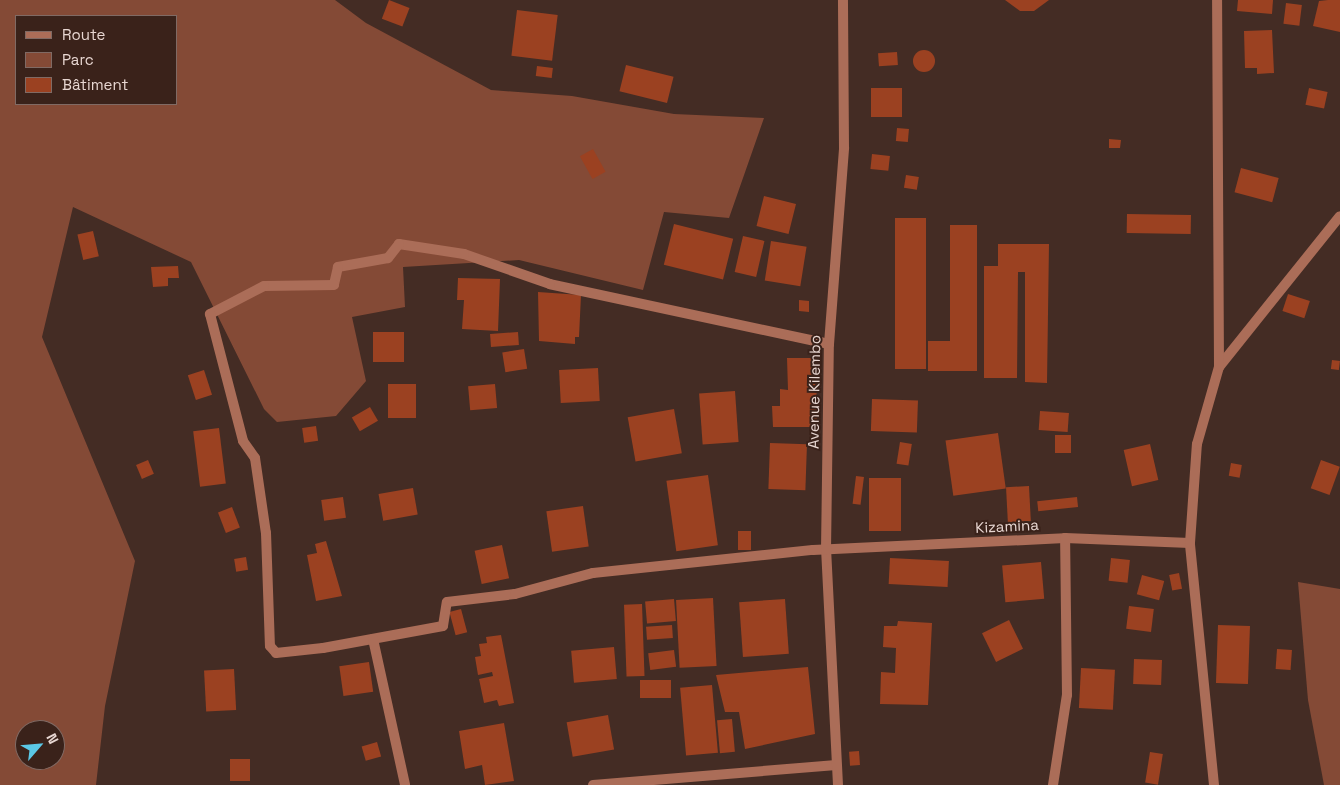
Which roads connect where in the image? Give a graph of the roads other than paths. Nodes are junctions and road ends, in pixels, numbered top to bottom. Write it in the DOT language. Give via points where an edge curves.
graph roads {
  1 [pos="843,0"];
  2 [pos="1217,0"];
  3 [pos="1340,216"];
  4 [pos="829,344"];
  5 [pos="1219,367"];
  6 [pos="1065,538"];
  7 [pos="1190,543"];
  8 [pos="826,550"];
  9 [pos="373,639"];
  10 [pos="836,764"];
  11 [pos="405,785"];
  12 [pos="593,785"];
  13 [pos="838,785"];
  14 [pos="1054,785"];
  15 [pos="1214,785"];
  1 -- 4 [label="street, Avenue Kilembo" via="844,148"];
  2 -- 5 [label="street"];
  3 -- 5 [label="street"];
  4 -- 8 [label="street, Avenue Kilembo"];
  4 -- 9 [label="street" via="550,284 464,254 399,244 388,258 338,267 334,285 264,286 210,314 243,441 255,458 266,533 270,646 276,653"];
  5 -- 7 [label="street" via="1197,444"];
  6 -- 7 [label="street, Kizamina"];
  6 -- 8 [label="street, Kizamina"];
  6 -- 14 [label="street" via="1067,695"];
  7 -- 15 [label="street"];
  8 -- 9 [label="street, Kizamina" via="593,573 515,594 447,602 443,626"];
  8 -- 10 [label="street, Avenue Kilembo"];
  9 -- 11 [label="street"];
  10 -- 12 [label="street"];
  10 -- 13 [label="street, Avenue Kilembo"];
}
